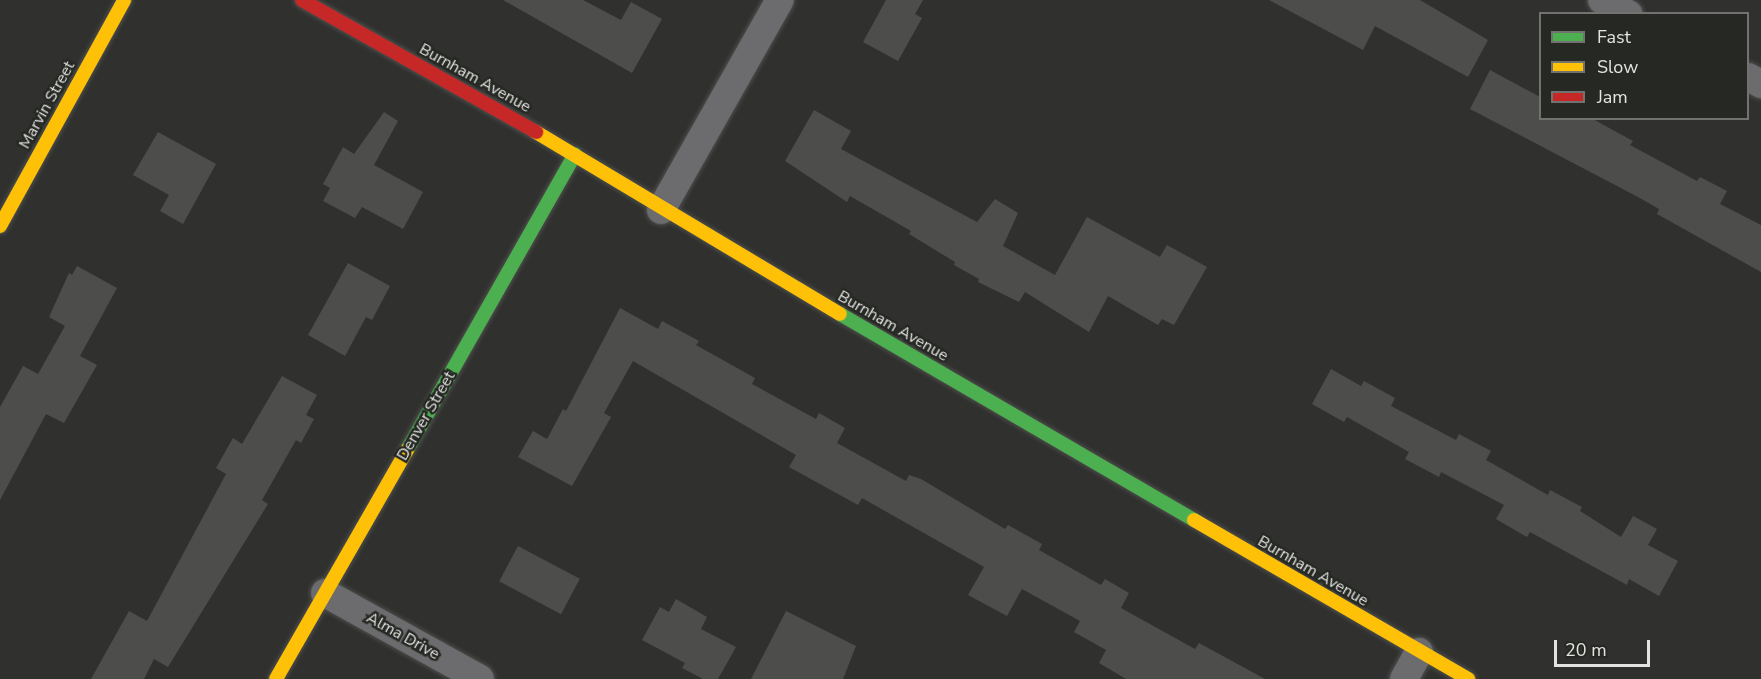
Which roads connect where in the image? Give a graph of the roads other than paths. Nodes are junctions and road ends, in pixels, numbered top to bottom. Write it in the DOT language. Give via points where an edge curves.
graph roads {
  1 [pos="124,0"];
  2 [pos="302,0"];
  3 [pos="780,0"];
  4 [pos="1602,0"];
  5 [pos="1624,12"];
  6 [pos="575,154"];
  7 [pos="661,210"];
  8 [pos="0,226"];
  9 [pos="325,593"];
  10 [pos="1419,652"];
  11 [pos="276,679"];
  12 [pos="480,679"];
  13 [pos="1404,679"];
  14 [pos="1468,679"];
  1 -- 8 [label="street, Marvin Street"];
  2 -- 6 [label="street, Burnham Avenue"];
  3 -- 7 [label="street"];
  4 -- 5 [label="street"];
  6 -- 7 [label="street, Burnham Avenue"];
  6 -- 9 [label="street, Denver Street"];
  7 -- 10 [label="street, Burnham Avenue"];
  9 -- 11 [label="street, Denver Street"];
  9 -- 12 [label="street, Alma Drive"];
  10 -- 13 [label="street"];
  10 -- 14 [label="street, Burnham Avenue"];
}
